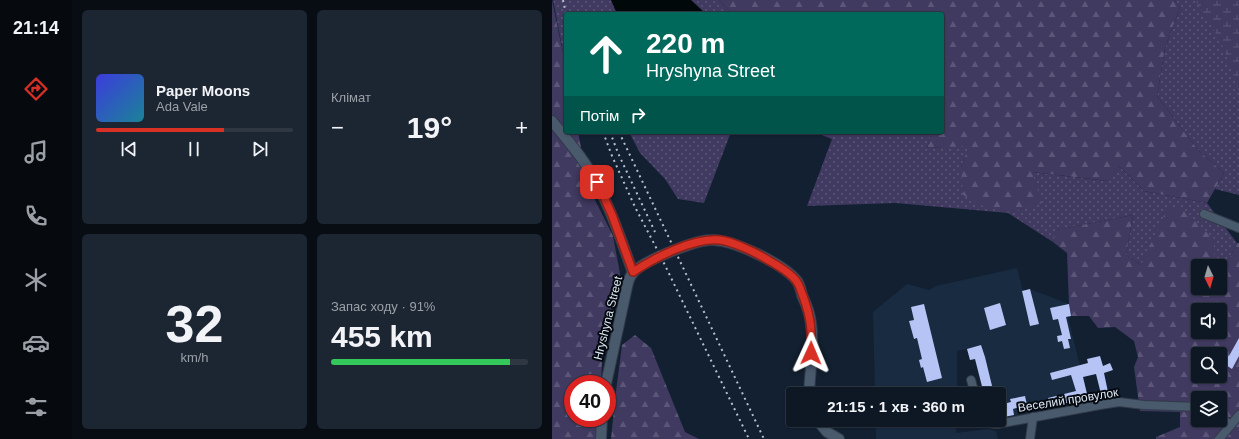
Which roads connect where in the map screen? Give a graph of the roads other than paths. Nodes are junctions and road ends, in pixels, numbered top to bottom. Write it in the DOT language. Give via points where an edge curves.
graph roads {
  1 [pos="552,121"];
  2 [pos="1204,214"];
  3 [pos="1239,228"];
  4 [pos="633,272"];
  5 [pos="608,375"];
  6 [pos="971,380"];
  7 [pos="809,387"];
  8 [pos="973,387"];
  9 [pos="1191,407"];
  10 [pos="1239,415"];
  11 [pos="1033,417"];
  12 [pos="1006,422"];
  13 [pos="1227,422"];
  14 [pos="1232,426"];
  15 [pos="602,427"];
  16 [pos="823,427"];
  17 [pos="601,439"];
  18 [pos="839,439"];
  19 [pos="1030,439"];
  20 [pos="1219,439"];
  1 -- 4 [label="street" via="597,182"];
  2 -- 3 [label="street"];
  4 -- 5 [label="street, Hryshyna Street" via="627,286"];
  4 -- 7 [label="street, Hryshyna Street" via="666,254 698,241 710,240 722,240 781,267 797,281 810,318"];
  6 -- 8 [label="street"];
  9 -- 11 [label="street, Веселий провулок" via="1119,402"];
  10 -- 14 [label="street"];
  11 -- 12 [label="street, Веселий провулок"];
  11 -- 19 [label="street"];
  13 -- 14 [label="street"];
  14 -- 20 [label="street"];
  15 -- 17 [label="street"];
  16 -- 18 [label="street"];
}
